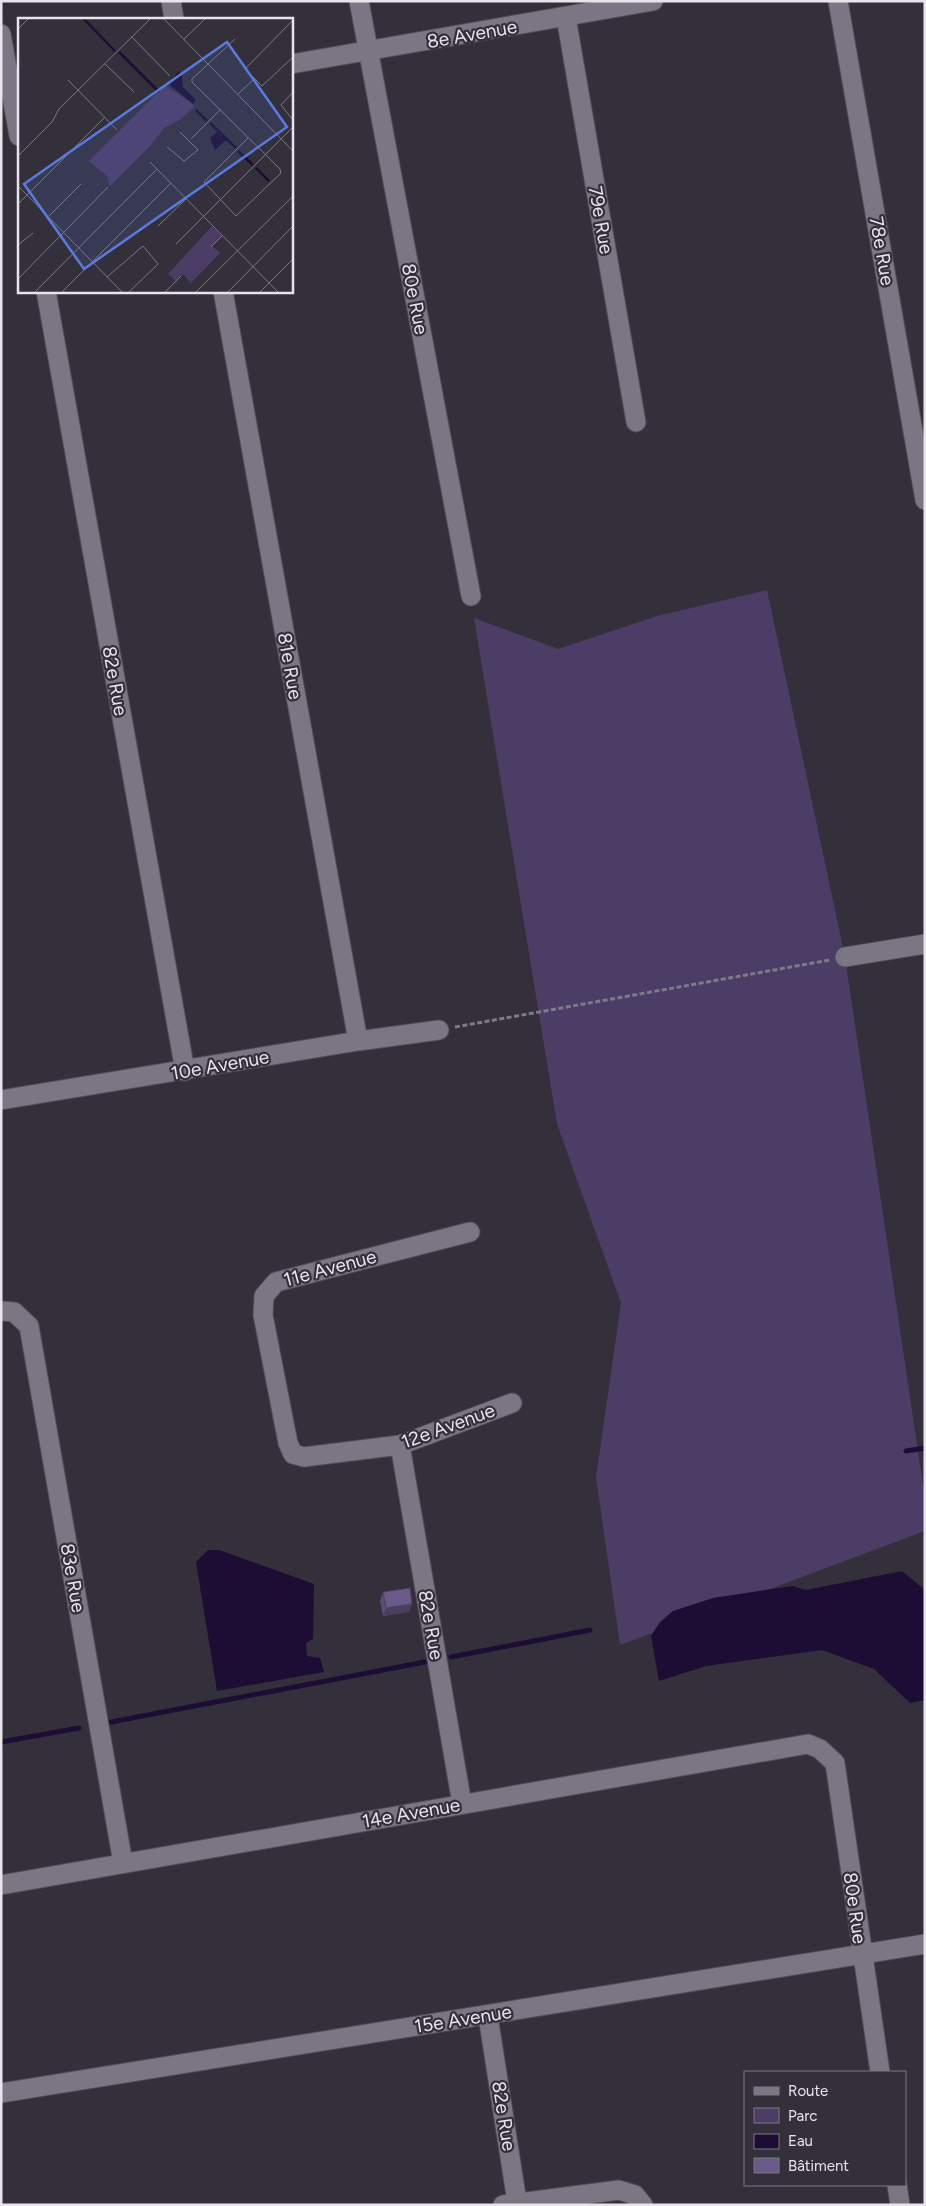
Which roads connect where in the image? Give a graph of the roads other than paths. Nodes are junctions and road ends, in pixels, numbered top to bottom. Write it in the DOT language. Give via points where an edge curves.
graph roads {
  1 [pos="171,1"];
  2 [pos="360,1"];
  3 [pos="652,1"];
  4 [pos="838,1"];
  5 [pos="174,18"];
  6 [pos="566,18"];
  7 [pos="1,34"];
  8 [pos="368,52"];
  9 [pos="292,64"];
  10 [pos="11,111"];
  11 [pos="18,133"];
  12 [pos="46,292"];
  13 [pos="223,292"];
  14 [pos="636,422"];
  15 [pos="925,500"];
  16 [pos="472,596"];
  17 [pos="925,944"];
  18 [pos="845,957"];
  19 [pos="439,1030"];
  20 [pos="358,1041"];
  21 [pos="185,1071"];
  22 [pos="1,1100"];
  23 [pos="470,1232"];
  24 [pos="1,1311"];
  25 [pos="512,1403"];
  26 [pos="400,1445"];
  27 [pos="293,1454"];
  28 [pos="820,1749"];
  29 [pos="462,1804"];
  30 [pos="123,1863"];
  31 [pos="1,1885"];
  32 [pos="925,1944"];
  33 [pos="862,1954"];
  34 [pos="488,2016"];
  35 [pos="880,2071"];
  36 [pos="1,2094"];
  37 [pos="897,2186"];
  38 [pos="510,2203"];
  39 [pos="643,2205"];
  40 [pos="900,2205"];
  1 -- 5 [label="street"];
  2 -- 8 [label="street, 80e Rue"];
  3 -- 6 [label="street, 8e Avenue"];
  4 -- 15 [label="street, 78e Rue"];
  6 -- 8 [label="street, 8e Avenue"];
  6 -- 14 [label="street, 79e Rue"];
  7 -- 10 [label="street"];
  8 -- 9 [label="street, 8e Avenue"];
  8 -- 16 [label="street, 80e Rue"];
  10 -- 11 [label="street"];
  12 -- 21 [label="street, 82e Rue"];
  13 -- 20 [label="street, 81e Rue"];
  17 -- 18 [label="street"];
  19 -- 20 [label="street, 10e Avenue"];
  20 -- 21 [label="street, 10e Avenue"];
  21 -- 22 [label="street, 10e Avenue"];
  23 -- 27 [label="street, 11e Avenue" via="276,1282 264,1296 263,1316 288,1443"];
  24 -- 30 [label="street, 83e Rue" via="14,1312 29,1326"];
  25 -- 26 [label="street, 12e Avenue"];
  26 -- 27 [label="street, 12e Avenue" via="304,1457"];
  26 -- 29 [label="street, 82e Rue"];
  28 -- 29 [label="street, 14e Avenue" via="808,1744"];
  28 -- 33 [label="street, 80e Rue" via="835,1763"];
  29 -- 30 [label="street, 14e Avenue"];
  30 -- 31 [label="street, 14e Avenue"];
  32 -- 33 [label="street, 15e Avenue"];
  33 -- 34 [label="street, 15e Avenue"];
  33 -- 35 [label="street, 80e Rue"];
  34 -- 36 [label="street, 15e Avenue"];
  34 -- 38 [label="street, 82e Rue"];
  37 -- 40 [label="street"];
  38 -- 39 [label="street" via="619,2190 635,2195"];
}
